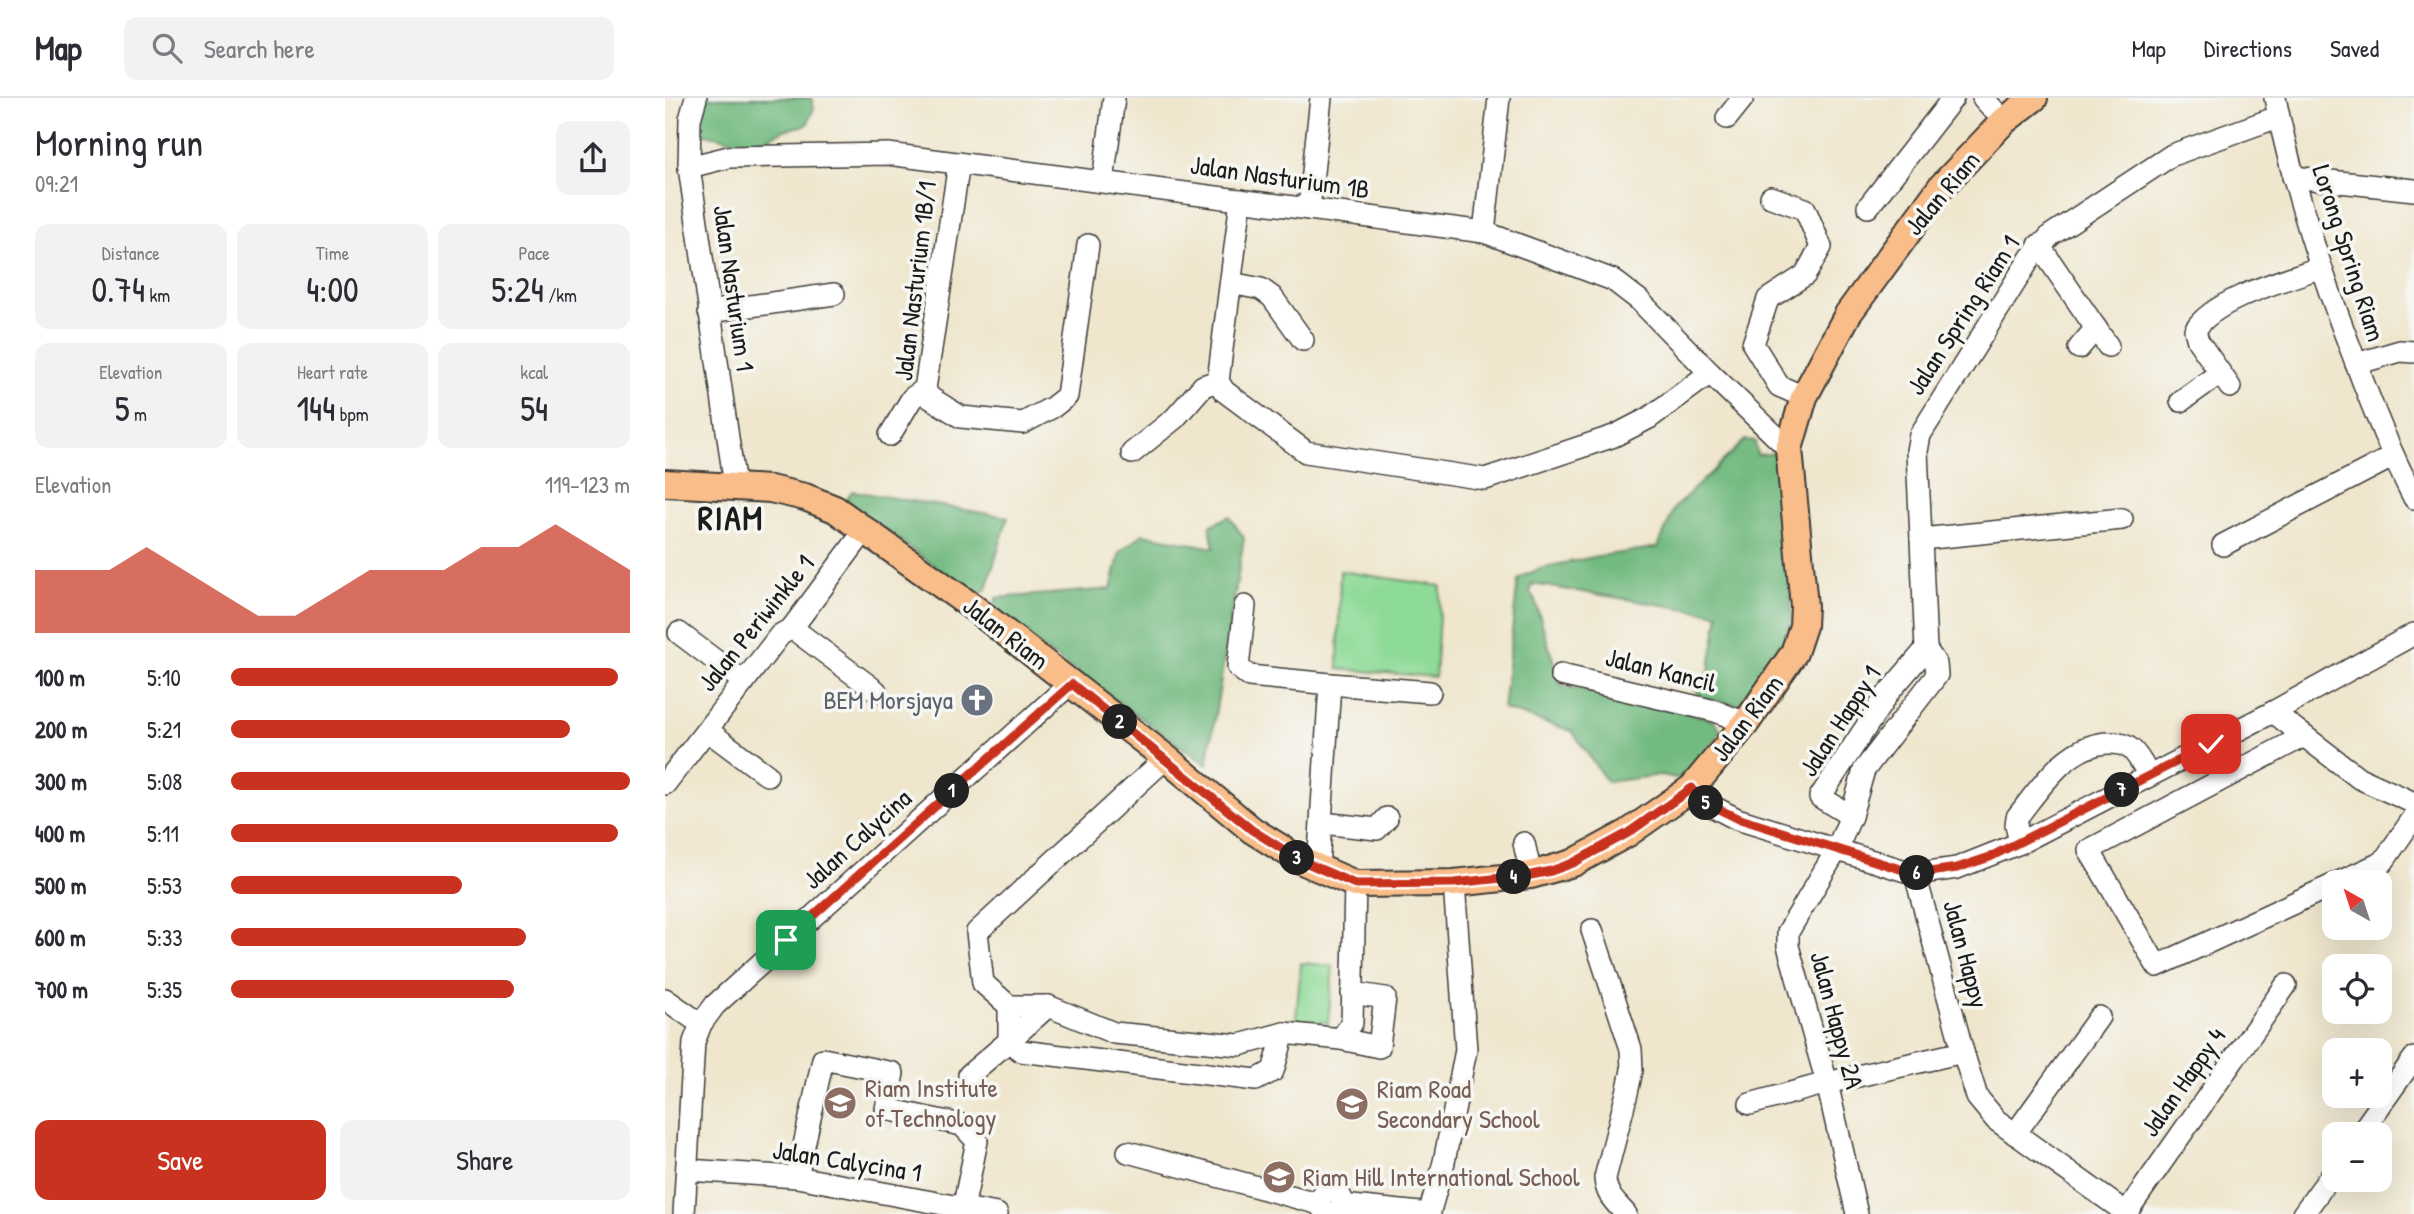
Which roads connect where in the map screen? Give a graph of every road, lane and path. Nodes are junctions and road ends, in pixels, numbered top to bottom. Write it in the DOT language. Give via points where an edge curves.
graph roads {
  1 [pos="695,98"];
  2 [pos="1114,98"];
  3 [pos="1321,98"];
  4 [pos="1499,98"];
  5 [pos="1743,98"];
  6 [pos="1953,98"];
  7 [pos="1983,98"];
  8 [pos="2034,98"];
  9 [pos="2276,107"];
  10 [pos="1727,118"];
  11 [pos="2004,121"];
  12 [pos="959,163"];
  13 [pos="689,167"];
  14 [pos="2293,177"];
  15 [pos="1103,181"];
  16 [pos="2414,190"];
  17 [pos="1771,197"];
  18 [pos="1241,200"];
  19 [pos="1868,207"];
  20 [pos="1309,209"];
  21 [pos="1484,232"];
  22 [pos="1088,245"];
  23 [pos="2039,245"];
  24 [pos="2319,268"];
  25 [pos="1231,283"];
  26 [pos="834,294"];
  27 [pos="709,312"];
  28 [pos="2096,328"];
  29 [pos="1303,340"];
  30 [pos="2108,346"];
  31 [pos="2079,348"];
  32 [pos="2414,352"];
  33 [pos="2356,364"];
  34 [pos="1710,373"];
  35 [pos="1218,381"];
  36 [pos="925,389"];
  37 [pos="1804,397"];
  38 [pos="2181,401"];
  39 [pos="890,435"];
  40 [pos="1789,449"];
  41 [pos="1132,453"];
  42 [pos="2392,457"];
  43 [pos="665,483"];
  44 [pos="735,486"];
  45 [pos="2414,498"];
  46 [pos="2122,519"];
  47 [pos="865,530"];
  48 [pos="1921,539"];
  49 [pos="2223,545"];
  50 [pos="1245,606"];
  51 [pos="792,628"];
  52 [pos="679,633"];
  53 [pos="2414,635"];
  54 [pos="1926,645"];
  55 [pos="1561,675"];
  56 [pos="744,682"];
  57 [pos="1072,684"];
  58 [pos="1330,684"];
  59 [pos="876,691"];
  60 [pos="1430,692"];
  61 [pos="2273,712"];
  62 [pos="1747,723"];
  63 [pos="708,731"];
  64 [pos="2304,736"];
  65 [pos="1166,758"];
  66 [pos="768,775"];
  67 [pos="2149,776"];
  68 [pos="665,784"];
  69 [pos="1692,788"];
  70 [pos="2414,803"];
  71 [pos="1851,816"];
  72 [pos="2414,817"];
  73 [pos="1387,818"];
  74 [pos="1322,824"];
  75 [pos="1524,843"];
  76 [pos="2020,843"];
  77 [pos="1836,850"];
  78 [pos="1318,869"];
  79 [pos="2365,870"];
  80 [pos="1916,874"];
  81 [pos="1531,875"];
  82 [pos="1454,883"];
  83 [pos="1355,884"];
  84 [pos="2322,890"];
  85 [pos="1592,930"];
  86 [pos="2286,985"];
  87 [pos="1352,993"];
  88 [pos="665,999"];
  89 [pos="1009,1006"];
  90 [pos="1048,1006"];
  91 [pos="2099,1017"];
  92 [pos="701,1024"];
  93 [pos="1284,1033"];
  94 [pos="1341,1039"];
  95 [pos="1009,1041"];
  96 [pos="1963,1052"];
  97 [pos="2414,1058"];
  98 [pos="969,1074"];
  99 [pos="1827,1083"];
  100 [pos="1749,1104"];
  101 [pos="2369,1122"];
  102 [pos="2015,1134"];
  103 [pos="1128,1152"];
  104 [pos="687,1170"];
  105 [pos="797,1177"];
  106 [pos="2322,1187"];
  107 [pos="963,1209"];
  108 [pos="2127,1213"];
  109 [pos="684,1214"];
  110 [pos="997,1214"];
  111 [pos="1429,1214"];
  112 [pos="1626,1214"];
  113 [pos="1857,1214"];
  114 [pos="2302,1214"];
  1 -- 13 [label="street, Jalan Nasturium 1"];
  2 -- 15 [label="street"];
  3 -- 20 [label="street"];
  4 -- 21 [label="street"];
  5 -- 10 [label="street"];
  6 -- 19 [label="street"];
  7 -- 11 [label="street"];
  8 -- 11 [label="main road, Jalan Riam"];
  9 -- 14 [label="street, Lorong Spring Riam"];
  9 -- 23 [label="street, Jalan Spring Riam 1" via="2172,155"];
  11 -- 37 [label="main road, Jalan Riam" via="1941,187 1856,303"];
  12 -- 13 [label="street, Jalan Nasturium 1B" via="888,154 729,158"];
  12 -- 15 [label="street, Jalan Nasturium 1B"];
  12 -- 36 [label="street, Jalan Nasturium 1B/1"];
  13 -- 27 [label="street, Jalan Nasturium 1"];
  14 -- 16 [label="street"];
  14 -- 24 [label="street, Lorong Spring Riam"];
  15 -- 18 [label="street, Jalan Nasturium 1B"];
  17 -- 37 [label="street" via="1805,209 1821,247 1805,275 1767,299 1753,344 1779,386"];
  18 -- 20 [label="street, Jalan Nasturium 1B"];
  18 -- 25 [label="street"];
  20 -- 21 [label="street, Jalan Nasturium 1B"];
  21 -- 34 [label="street, Jalan Nasturium 1B" via="1613,280 1639,300"];
  22 -- 36 [label="street, Jalan Nasturium 1B/1" via="1067,396 1023,423 961,416 929,397"];
  23 -- 28 [label="street"];
  23 -- 48 [label="street, Jalan Spring Riam 1" via="1920,435"];
  24 -- 33 [label="street, Lorong Spring Riam"];
  24 -- 38 [label="street" via="2247,293 2201,320 2195,330 2198,341 2225,380"];
  25 -- 29 [label="street" via="1261,289 1272,297"];
  25 -- 35 [label="street"];
  26 -- 27 [label="street"];
  27 -- 44 [label="street, Jalan Nasturium 1"];
  28 -- 30 [label="street"];
  28 -- 31 [label="street"];
  32 -- 33 [label="street" via="2400,351"];
  33 -- 42 [label="street, Lorong Spring Riam"];
  34 -- 35 [label="street" via="1649,418 1614,436 1485,479 1306,452 1224,391"];
  34 -- 40 [label="street, Jalan Nasturium 1B"];
  35 -- 41 [label="street" via="1203,386 1175,418"];
  36 -- 39 [label="street" via="912,398"];
  37 -- 40 [label="main road, Jalan Riam"];
  40 -- 62 [label="main road, Jalan Riam" via="1803,626 1794,653"];
  42 -- 45 [label="street, Lorong Spring Riam"];
  42 -- 49 [label="street"];
  43 -- 44 [label="main road, Jalan Riam"];
  44 -- 47 [label="main road, Jalan Riam" via="805,497 835,509"];
  46 -- 48 [label="street"];
  47 -- 51 [label="street, Jalan Periwinkle 1"];
  47 -- 57 [label="main road, Jalan Riam"];
  48 -- 54 [label="street, Jalan Spring Riam 1"];
  50 -- 58 [label="street" via="1238,667 1243,673"];
  51 -- 56 [label="street, Jalan Periwinkle 1" via="780,635"];
  51 -- 59 [label="street"];
  52 -- 56 [label="street"];
  53 -- 61 [label="street"];
  54 -- 71 [label="street, Jalan Happy 1" via="1937,675 1864,770"];
  54 -- 71 [label="street, Jalan Happy 1" via="1820,797"];
  55 -- 62 [label="street, Jalan Kancil" via="1715,711"];
  56 -- 63 [label="street, Jalan Periwinkle 1"];
  57 -- 65 [label="main road, Jalan Riam"];
  57 -- 92 [label="street, Jalan Calycina" via="715,1004"];
  58 -- 60 [label="street"];
  58 -- 74 [label="street"];
  61 -- 64 [label="street"];
  61 -- 67 [label="street"];
  62 -- 69 [label="main road, Jalan Riam"];
  63 -- 66 [label="street"];
  63 -- 68 [label="street, Jalan Periwinkle 1"];
  64 -- 70 [label="street" via="2359,778"];
  64 -- 84 [label="street" via="2089,850 2157,966"];
  65 -- 78 [label="main road, Jalan Riam" via="1252,830"];
  65 -- 89 [label="street" via="977,932 983,983"];
  67 -- 76 [label="street"];
  67 -- 76 [label="street" via="2130,748 2116,743 2098,743 2076,752 2017,817"];
  69 -- 77 [label="street, Jalan Happy" via="1698,799 1737,818"];
  69 -- 81 [label="main road, Jalan Riam" via="1628,833 1573,863"];
  71 -- 77 [label="street, Jalan Happy 1"];
  72 -- 79 [label="street" via="2382,862"];
  73 -- 74 [label="street" via="1377,828"];
  74 -- 78 [label="street"];
  75 -- 81 [label="street"];
  76 -- 80 [label="street" via="1957,868"];
  77 -- 80 [label="street, Jalan Happy"];
  77 -- 99 [label="street, Jalan Happy 2A" via="1788,932 1788,946"];
  78 -- 83 [label="main road, Jalan Riam"];
  80 -- 96 [label="street, Jalan Happy"];
  81 -- 82 [label="main road, Jalan Riam"];
  82 -- 83 [label="main road, Jalan Riam"];
  82 -- 111 [label="street" via="1465,1061"];
  83 -- 87 [label="street"];
  85 -- 112 [label="street" via="1631,1049 1632,1070 1605,1178 1611,1198"];
  86 -- 108 [label="street, Jalan Happy 4"];
  87 -- 94 [label="street" via="1352,1023"];
  87 -- 94 [label="street" via="1385,998 1380,1047"];
  88 -- 92 [label="street"];
  89 -- 90 [label="street"];
  89 -- 95 [label="street"];
  90 -- 93 [label="street" via="1114,1033 1239,1045"];
  90 -- 95 [label="street"];
  91 -- 102 [label="street"];
  92 -- 104 [label="street, Jalan Calycina" via="694,1042"];
  93 -- 94 [label="street"];
  93 -- 95 [label="street" via="1273,1071 1256,1080 1021,1051"];
  95 -- 98 [label="street"];
  96 -- 99 [label="street"];
  96 -- 102 [label="street, Jalan Happy" via="1977,1097"];
  97 -- 101 [label="street"];
  99 -- 100 [label="street"];
  99 -- 113 [label="street, Jalan Happy 2A"];
  102 -- 108 [label="street, Jalan Happy"];
  103 -- 111 [label="street" via="1320,1204 1331,1214 1342,1205"];
  104 -- 105 [label="street, Jalan Calycina 1"];
  104 -- 109 [label="street, Jalan Calycina"];
  105 -- 107 [label="street, Jalan Calycina 1"];
  105 -- 107 [label="street" via="823,1059 893,1073 886,1109 962,1125 977,1141"];
  106 -- 114 [label="street"];
  107 -- 110 [label="street, Jalan Calycina 1"];
}
